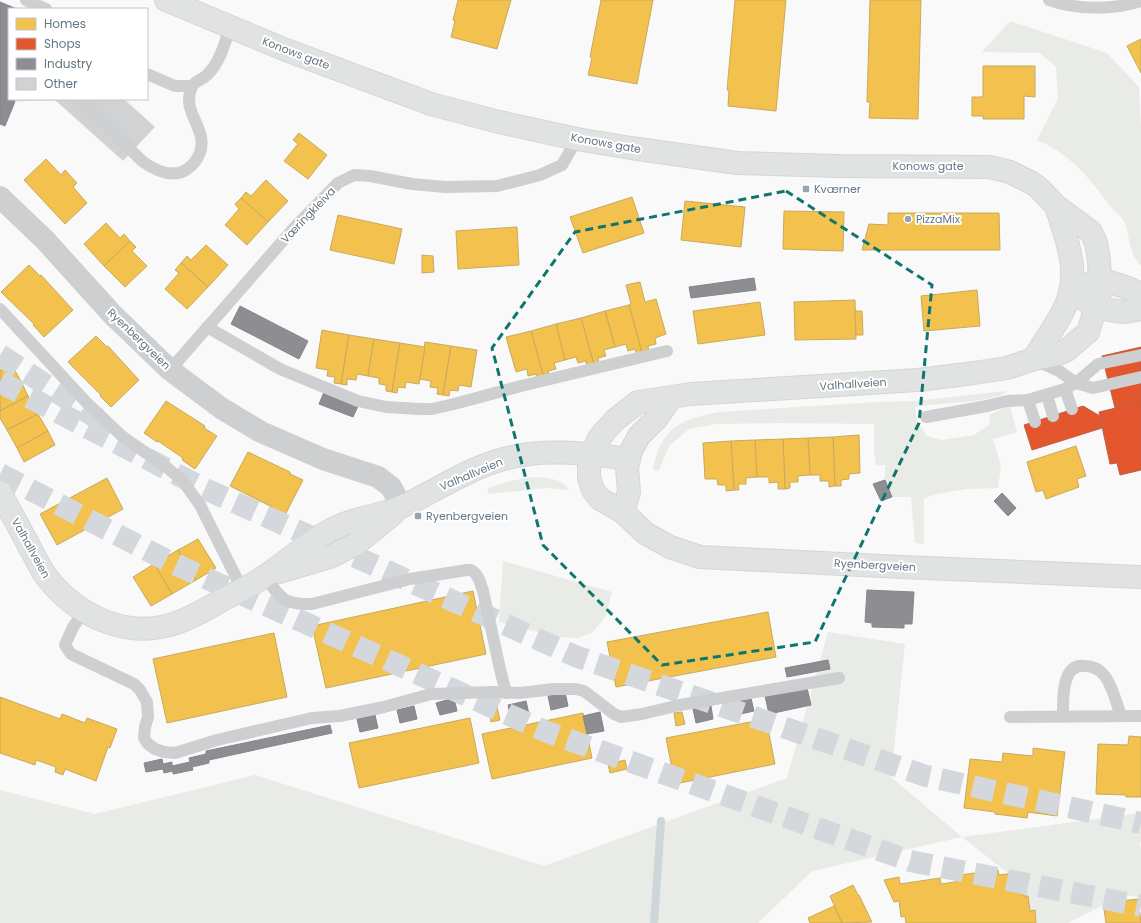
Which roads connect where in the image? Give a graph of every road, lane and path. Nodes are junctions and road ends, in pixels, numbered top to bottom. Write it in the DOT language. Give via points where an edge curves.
graph roads {
  1 [pos="26,0"];
  2 [pos="166,0"];
  3 [pos="1050,0"];
  4 [pos="1137,2"];
  5 [pos="44,8"];
  6 [pos="230,27"];
  7 [pos="148,74"];
  8 [pos="192,86"];
  9 [pos="80,100"];
  10 [pos="577,139"];
  11 [pos="0,197"];
  12 [pos="1056,206"];
  13 [pos="1100,279"];
  14 [pos="1072,290"];
  15 [pos="1141,294"];
  16 [pos="1096,308"];
  17 [pos="0,309"];
  18 [pos="1141,309"];
  19 [pos="207,328"];
  20 [pos="667,351"];
  21 [pos="1141,355"];
  22 [pos="1034,359"];
  23 [pos="170,370"];
  24 [pos="1141,377"];
  25 [pos="1076,383"];
  26 [pos="1065,389"];
  27 [pos="1046,395"];
  28 [pos="671,398"];
  29 [pos="1028,400"];
  30 [pos="1072,409"];
  31 [pos="1053,416"];
  32 [pos="926,417"];
  33 [pos="1035,422"];
  34 [pos="592,454"];
  35 [pos="629,459"];
  36 [pos="0,492"];
  37 [pos="402,507"];
  38 [pos="623,512"];
  39 [pos="265,576"];
  40 [pos="1141,577"];
  41 [pos="242,589"];
  42 [pos="84,612"];
  43 [pos="839,678"];
  44 [pos="506,693"];
  45 [pos="1121,715"];
  46 [pos="1063,716"];
  47 [pos="1141,716"];
  48 [pos="1010,717"];
  1 -- 5 [label="lane"];
  2 -- 6 [label="main road, Konows gate"];
  3 -- 4 [label="lane" via="1066,5 1094,7"];
  6 -- 8 [label="lane" via="221,55 208,74"];
  6 -- 10 [label="main road, Konows gate" via="431,104"];
  7 -- 8 [label="lane" via="175,86"];
  8 -- 9 [label="lane" via="188,100 201,138 201,147 193,165 179,173 153,169 142,161"];
  10 -- 12 [label="main road, Konows gate" via="737,162 838,166 990,167 1022,177 1040,189"];
  10 -- 19 [label="lane, Væringkleiva" via="562,165 540,175 497,186 445,187 354,175 338,183 294,228"];
  11 -- 23 [label="street, Ryenbergveien" via="45,240 112,314"];
  12 -- 13 [label="main road, Konows gate" via="1091,232 1096,243"];
  12 -- 14 [label="main road, Konows gate" via="1070,249"];
  13 -- 14 [label="main road"];
  13 -- 15 [label="main road"];
  13 -- 16 [label="main road, Valhallveien"];
  14 -- 16 [label="main road"];
  14 -- 22 [label="main road" via="1062,314"];
  16 -- 18 [label="main road" via="1124,312"];
  16 -- 22 [label="main road, Valhallveien" via="1088,332 1067,350"];
  17 -- 41 [label="lane" via="87,403 123,437 166,466 183,481 200,505"];
  19 -- 20 [label="lane" via="280,369 358,400 386,407 419,409 454,404"];
  19 -- 23 [label="lane, Væringkleiva"];
  21 -- 25 [label="lane" via="1098,364"];
  22 -- 25 [label="lane"];
  22 -- 28 [label="main road, Valhallveien" via="1007,368 918,380 691,394"];
  23 -- 37 [label="street, Ryenbergveien" via="221,408 261,432 323,459 378,478 391,487"];
  24 -- 25 [label="lane" via="1093,388"];
  25 -- 26 [label="lane"];
  26 -- 27 [label="lane"];
  26 -- 30 [label="lane"];
  27 -- 29 [label="lane"];
  27 -- 31 [label="lane"];
  28 -- 34 [label="main road, Valhallveien" via="638,402 604,432"];
  28 -- 35 [label="main road" via="656,419 639,436"];
  29 -- 32 [label="lane" via="1007,401"];
  29 -- 33 [label="lane"];
  34 -- 35 [label="main road, Valhallveien"];
  34 -- 37 [label="main road, Valhallveien" via="525,454 497,461"];
  34 -- 38 [label="main road, Ryenbergveien" via="589,478 593,490 600,499"];
  35 -- 38 [label="main road" via="629,492"];
  36 -- 42 [label="main road, Valhallveien" via="43,572 66,599"];
  37 -- 39 [label="main road, Valhallveien" via="356,544 330,557"];
  38 -- 40 [label="main road, Ryenbergveien" via="645,533 670,547 700,557"];
  39 -- 41 [label="main road, Valhallveien"];
  39 -- 44 [label="lane" via="279,597 300,605 410,579 472,570 479,579 483,592"];
  41 -- 42 [label="main road, Valhallveien" via="193,616 174,624 157,627 124,627"];
  42 -- 44 [label="lane" via="73,627 65,645 71,654 134,684 140,690 147,702 148,717 144,738 155,749 164,752 176,753 224,738 312,718 340,716 431,694"];
  43 -- 44 [label="lane" via="621,716 614,714 584,691 576,689"];
  45 -- 46 [label="lane"];
  45 -- 46 [label="lane" via="1106,677 1097,669 1082,665 1070,671 1065,682"];
  45 -- 47 [label="lane"];
  46 -- 48 [label="lane"];
}
